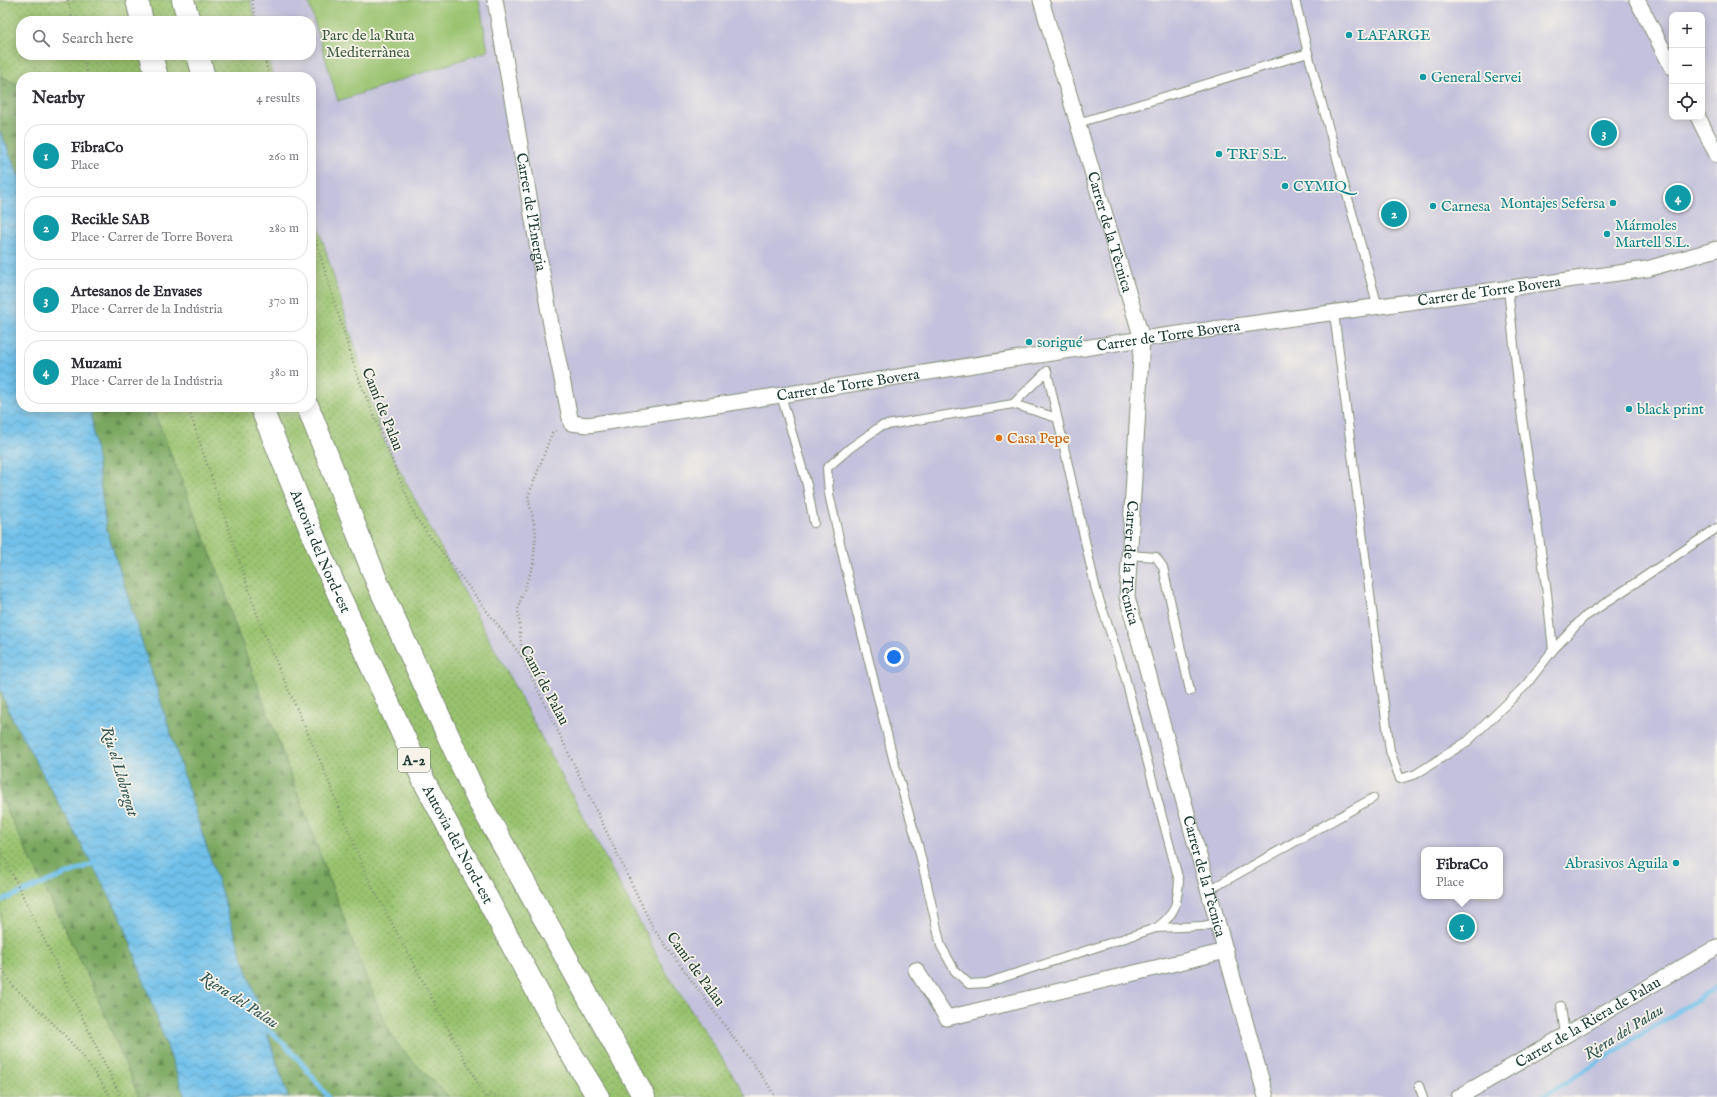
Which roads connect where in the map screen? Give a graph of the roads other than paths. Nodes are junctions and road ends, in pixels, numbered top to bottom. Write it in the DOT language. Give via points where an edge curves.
graph roads {
  1 [pos="137,0"];
  2 [pos="183,0"];
  3 [pos="495,0"];
  4 [pos="1041,0"];
  5 [pos="1295,0"];
  6 [pos="1637,0"];
  7 [pos="141,16"];
  8 [pos="188,16"];
  9 [pos="1308,52"];
  10 [pos="152,60"];
  11 [pos="199,60"];
  12 [pos="1669,61"];
  13 [pos="156,72"];
  14 [pos="203,72"];
  15 [pos="1700,120"];
  16 [pos="1078,123"];
  17 [pos="1717,155"];
  18 [pos="1717,249"];
  19 [pos="1508,289"];
  20 [pos="1378,307"];
  21 [pos="1334,313"];
  22 [pos="1142,339"];
  23 [pos="1044,354"];
  24 [pos="1047,371"];
  25 [pos="780,395"];
  26 [pos="1013,404"];
  27 [pos="263,412"];
  28 [pos="310,412"];
  29 [pos="1057,418"];
  30 [pos="571,423"];
  31 [pos="814,523"];
  32 [pos="1717,528"];
  33 [pos="1130,555"];
  34 [pos="1553,650"];
  35 [pos="1190,691"];
  36 [pos="1373,798"];
  37 [pos="1209,890"];
  38 [pos="1218,923"];
  39 [pos="1156,928"];
  40 [pos="1717,947"];
  41 [pos="1226,951"];
  42 [pos="916,970"];
  43 [pos="1561,1006"];
  44 [pos="1565,1035"];
  45 [pos="1418,1086"];
  46 [pos="598,1097"];
  47 [pos="644,1097"];
  48 [pos="1266,1097"];
  49 [pos="1423,1097"];
  50 [pos="1459,1097"];
  1 -- 7 [label="highway"];
  2 -- 8 [label="highway"];
  3 -- 30 [label="street, Carrer de l'Energia" via="552,330"];
  4 -- 16 [label="street, Carrer de la Tècnica"];
  5 -- 9 [label="lane"];
  6 -- 12 [label="street"];
  9 -- 16 [label="lane"];
  9 -- 20 [label="lane"];
  10 -- 13 [label="highway"];
  11 -- 14 [label="highway"];
  15 -- 17 [label="street"];
  16 -- 22 [label="street, Carrer de la Tècnica"];
  18 -- 19 [label="street, Carrer de Torre Bovera" via="1647,269"];
  19 -- 20 [label="street, Carrer de Torre Bovera"];
  19 -- 34 [label="lane" via="1521,411"];
  20 -- 21 [label="street, Carrer de Torre Bovera"];
  21 -- 22 [label="street, Carrer de Torre Bovera"];
  21 -- 34 [label="lane" via="1389,743 1400,779 1416,774 1468,741 1526,685"];
  22 -- 23 [label="street, Carrer de Torre Bovera"];
  22 -- 33 [label="street, Carrer de la Tècnica"];
  23 -- 24 [label="lane"];
  23 -- 25 [label="street, Carrer de Torre Bovera"];
  24 -- 26 [label="lane"];
  24 -- 29 [label="lane"];
  25 -- 30 [label="street, Carrer de Torre Bovera" via="588,425"];
  25 -- 31 [label="lane" via="807,485"];
  26 -- 29 [label="lane"];
  26 -- 39 [label="lane" via="881,426 827,468 829,494 846,569 894,762 918,845 941,946 955,971 969,984 986,983"];
  27 -- 46 [label="highway, Autovia del Nord-est / A-2" via="323,560 424,781 566,1047"];
  28 -- 47 [label="highway, A-2" via="377,582 478,798"];
  29 -- 39 [label="lane" via="1096,590 1124,673 1179,881 1177,905"];
  32 -- 34 [label="lane" via="1583,618"];
  33 -- 35 [label="lane" via="1156,557 1163,567"];
  33 -- 37 [label="street, Carrer de la Tècnica" via="1127,596"];
  36 -- 37 [label="lane"];
  37 -- 38 [label="street, Carrer de la Tècnica"];
  38 -- 39 [label="lane"];
  38 -- 41 [label="street, Carrer de la Tècnica"];
  40 -- 44 [label="street, Carrer de la Riera de Palau"];
  41 -- 42 [label="street" via="947,1018"];
  41 -- 48 [label="street, Carrer de la Tècnica"];
  43 -- 44 [label="lane"];
  44 -- 50 [label="street, Carrer de la Riera de Palau"];
  45 -- 49 [label="lane"];
}
